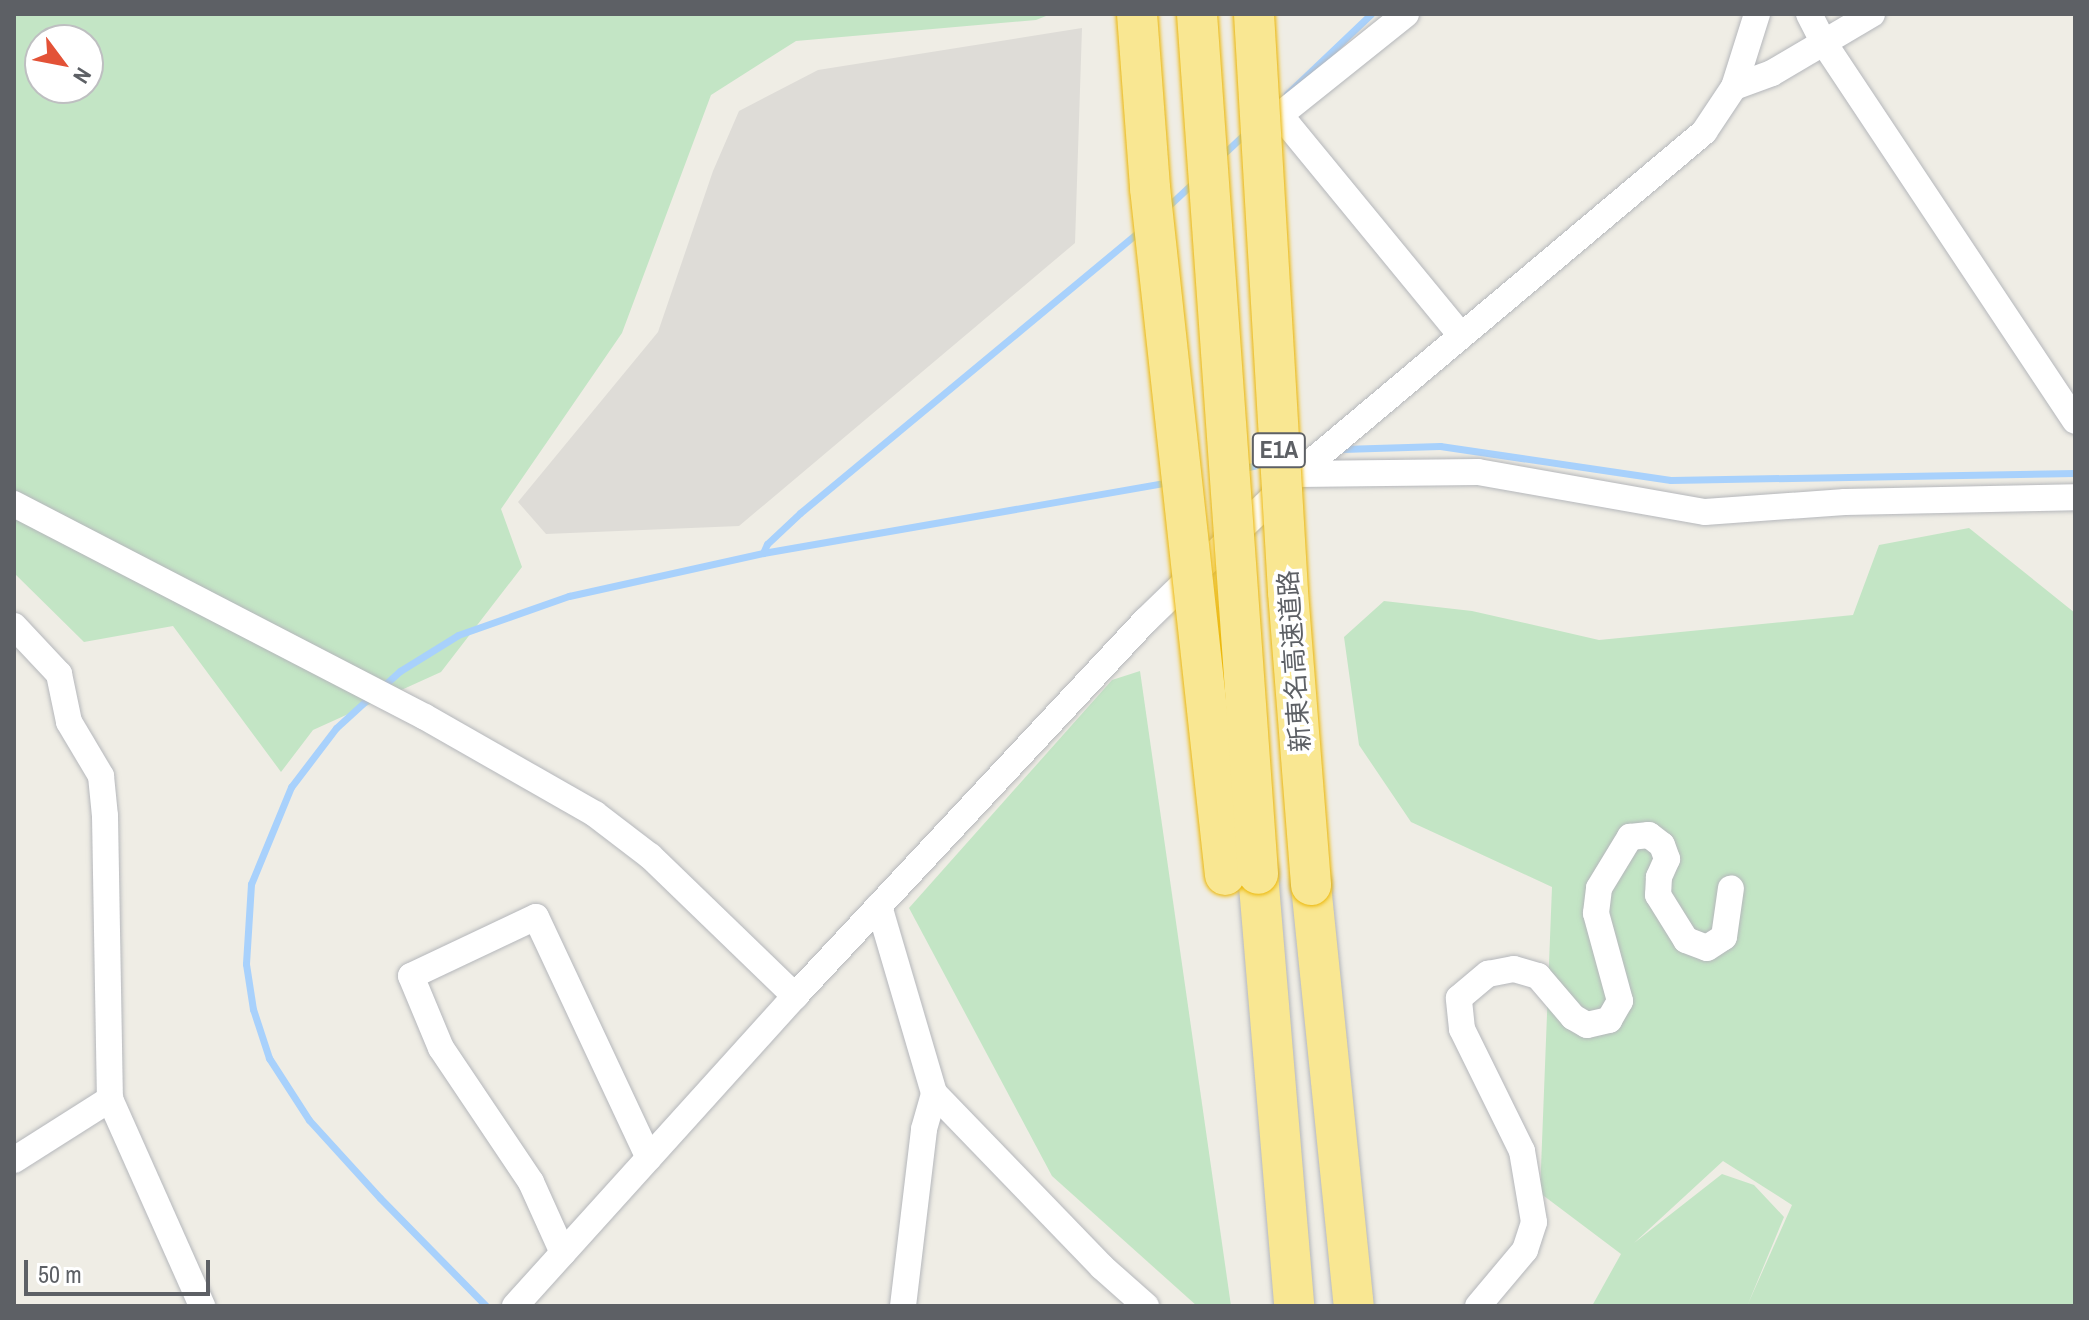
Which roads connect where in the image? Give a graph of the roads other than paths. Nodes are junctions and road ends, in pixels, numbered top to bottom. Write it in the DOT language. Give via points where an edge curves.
graph roads {
  1 [pos="1137,14"];
  2 [pos="1197,14"];
  3 [pos="1254,14"];
  4 [pos="1406,14"];
  5 [pos="1757,14"];
  6 [pos="1809,14"];
  7 [pos="1872,14"];
  8 [pos="1822,40"];
  9 [pos="1734,87"];
  10 [pos="1461,335"];
  11 [pos="2075,421"];
  12 [pos="1297,474"];
  13 [pos="2075,497"];
  14 [pos="14,504"];
  15 [pos="14,626"];
  16 [pos="1241,874"];
  17 [pos="1731,888"];
  18 [pos="879,906"];
  19 [pos="795,996"];
  20 [pos="934,1093"];
  21 [pos="110,1099"];
  22 [pos="649,1158"];
  23 [pos="14,1160"];
  24 [pos="563,1253"];
  25 [pos="202,1306"];
  26 [pos="515,1306"];
  27 [pos="903,1306"];
  28 [pos="1146,1306"];
  29 [pos="1294,1306"];
  30 [pos="1354,1306"];
  31 [pos="1478,1306"];
  1 -- 16 [label="highway, bridge" via="1150,188"];
  2 -- 16 [label="highway, 新東名高速道路 / E1A, bridge"];
  3 -- 30 [label="highway, 新東名高速道路 / E1A, bridge" via="1288,592 1311,885"];
  4 -- 10 [label="street" via="1280,115"];
  5 -- 9 [label="street"];
  6 -- 8 [label="street"];
  7 -- 8 [label="street"];
  8 -- 9 [label="street" via="1772,73"];
  8 -- 11 [label="street"];
  9 -- 10 [label="street" via="1704,132"];
  10 -- 12 [label="street"];
  12 -- 13 [label="street" via="1478,472 1705,512 1845,502"];
  12 -- 18 [label="street" via="1146,620"];
  14 -- 19 [label="street" via="595,814 650,856"];
  15 -- 21 [label="street" via="59,674 69,722 101,776"];
  16 -- 29 [label="highway, 新東名高速道路 / E1A" via="1272,1063"];
  17 -- 31 [label="street" via="1724,937 1707,948 1686,940 1658,895 1667,859 1662,845 1649,835 1630,837 1599,888 1596,913 1620,1001 1609,1020 1587,1025 1573,1017 1538,976 1514,969 1488,974 1459,998 1462,1029 1522,1151 1534,1222 1525,1250"];
  18 -- 19 [label="street"];
  18 -- 20 [label="street"];
  19 -- 22 [label="street"];
  20 -- 27 [label="street" via="924,1129"];
  20 -- 28 [label="street"];
  21 -- 23 [label="street"];
  21 -- 25 [label="street"];
  22 -- 24 [label="street"];
  22 -- 24 [label="street" via="536,917 411,976 441,1048 531,1182"];
  24 -- 26 [label="street"];
}
